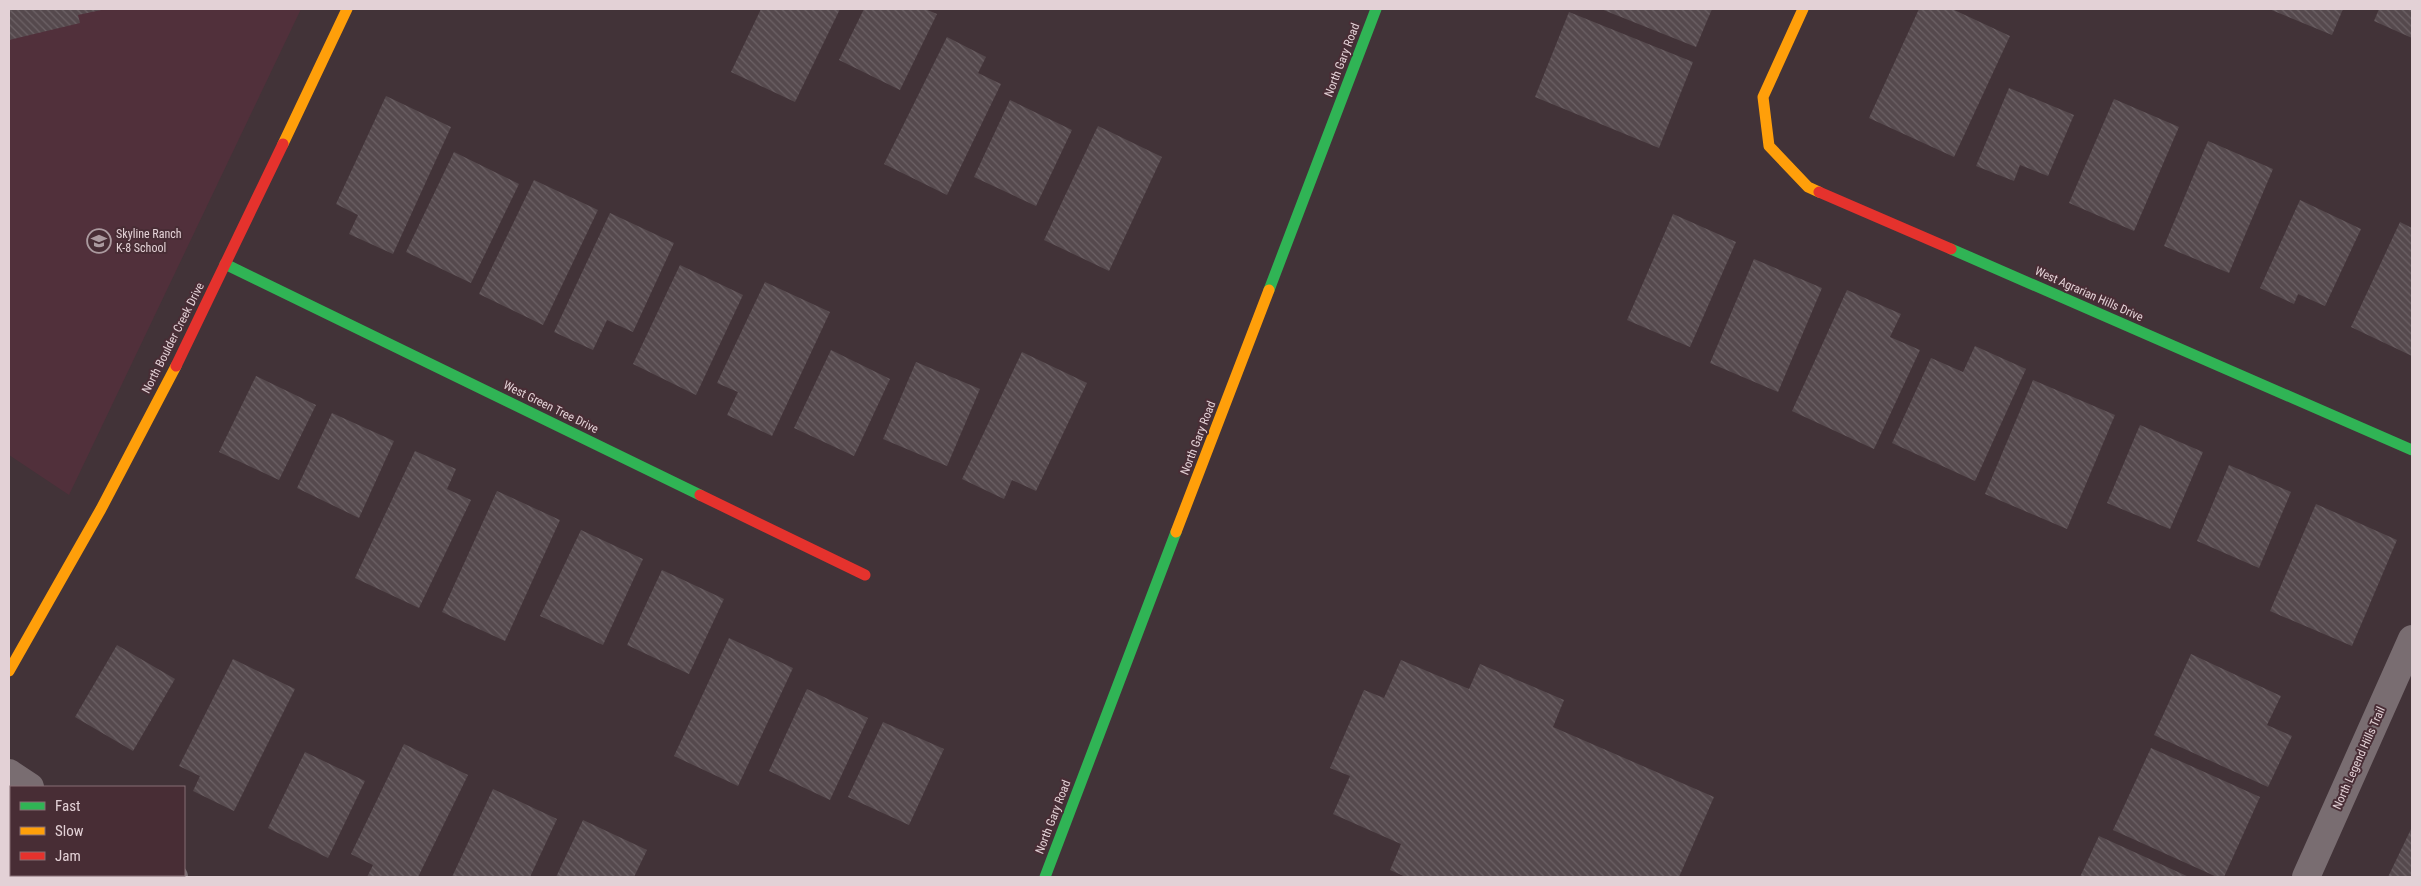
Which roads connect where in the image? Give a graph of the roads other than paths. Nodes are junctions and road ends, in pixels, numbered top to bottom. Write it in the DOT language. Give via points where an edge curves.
graph roads {
  1 [pos="347,9"];
  2 [pos="1376,9"];
  3 [pos="1803,9"];
  4 [pos="225,264"];
  5 [pos="2412,450"];
  6 [pos="865,574"];
  7 [pos="2412,639"];
  8 [pos="9,671"];
  9 [pos="9,773"];
  10 [pos="28,786"];
  11 [pos="1045,877"];
  12 [pos="2306,877"];
  1 -- 4 [label="street, North Boulder Creek Drive"];
  2 -- 11 [label="street, North Gary Road"];
  3 -- 5 [label="street, West Agrarian Hills Drive" via="1763,97 1769,146 1808,187"];
  4 -- 6 [label="street, West Green Tree Drive"];
  4 -- 8 [label="street, North Boulder Creek Drive" via="98,519"];
  7 -- 12 [label="street, North Legend Hills Trail"];
  9 -- 10 [label="street"];
}
